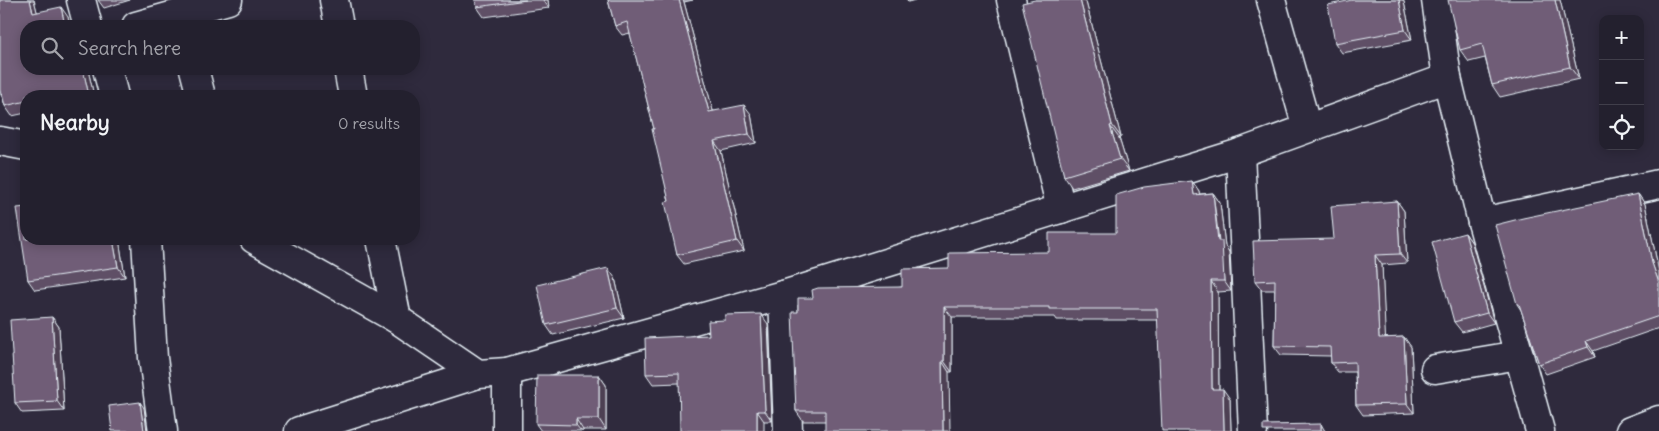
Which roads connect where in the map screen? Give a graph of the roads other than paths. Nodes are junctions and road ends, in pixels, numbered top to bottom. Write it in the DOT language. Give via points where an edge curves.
graph roads {
  1 [pos="81,0"];
  2 [pos="228,0"];
  3 [pos="334,0"];
  4 [pos="1011,0"];
  5 [pos="1270,0"];
  6 [pos="1436,0"];
  7 [pos="86,20"];
  8 [pos="182,20"];
  9 [pos="338,20"];
  10 [pos="109,75"];
  11 [pos="195,75"];
  12 [pos="349,75"];
  13 [pos="1447,78"];
  14 [pos="112,90"];
  15 [pos="199,90"];
  16 [pos="352,90"];
  17 [pos="1307,128"];
  18 [pos="0,141"];
  19 [pos="20,145"];
  20 [pos="1240,153"];
  21 [pos="1659,184"];
  22 [pos="1061,209"];
  23 [pos="1482,222"];
  24 [pos="146,245"];
  25 [pos="265,245"];
  26 [pos="382,245"];
  27 [pos="783,295"];
  28 [pos="397,319"];
  29 [pos="1519,355"];
  30 [pos="1435,369"];
  31 [pos="507,372"];
  32 [pos="478,374"];
  33 [pos="1659,420"];
  34 [pos="163,431"];
  35 [pos="299,431"];
  36 [pos="507,431"];
  37 [pos="788,431"];
  38 [pos="1253,431"];
  39 [pos="1540,431"];
  40 [pos="1630,431"];
  1 -- 7 [label="street"];
  2 -- 8 [label="street"];
  3 -- 9 [label="street"];
  4 -- 22 [label="street"];
  5 -- 17 [label="street"];
  6 -- 13 [label="street"];
  10 -- 14 [label="street"];
  11 -- 15 [label="street"];
  12 -- 16 [label="street"];
  13 -- 17 [label="street"];
  13 -- 23 [label="street"];
  17 -- 20 [label="street"];
  18 -- 19 [label="street"];
  20 -- 22 [label="street"];
  20 -- 38 [label="street"];
  21 -- 23 [label="street"];
  22 -- 27 [label="street"];
  23 -- 29 [label="street"];
  24 -- 34 [label="street" via="153,358"];
  25 -- 28 [label="street"];
  26 -- 28 [label="street"];
  27 -- 31 [label="street"];
  27 -- 37 [label="street"];
  28 -- 32 [label="street"];
  29 -- 30 [label="street"];
  29 -- 39 [label="street"];
  31 -- 32 [label="street"];
  31 -- 36 [label="street"];
  32 -- 35 [label="street"];
  33 -- 40 [label="street"];
}
